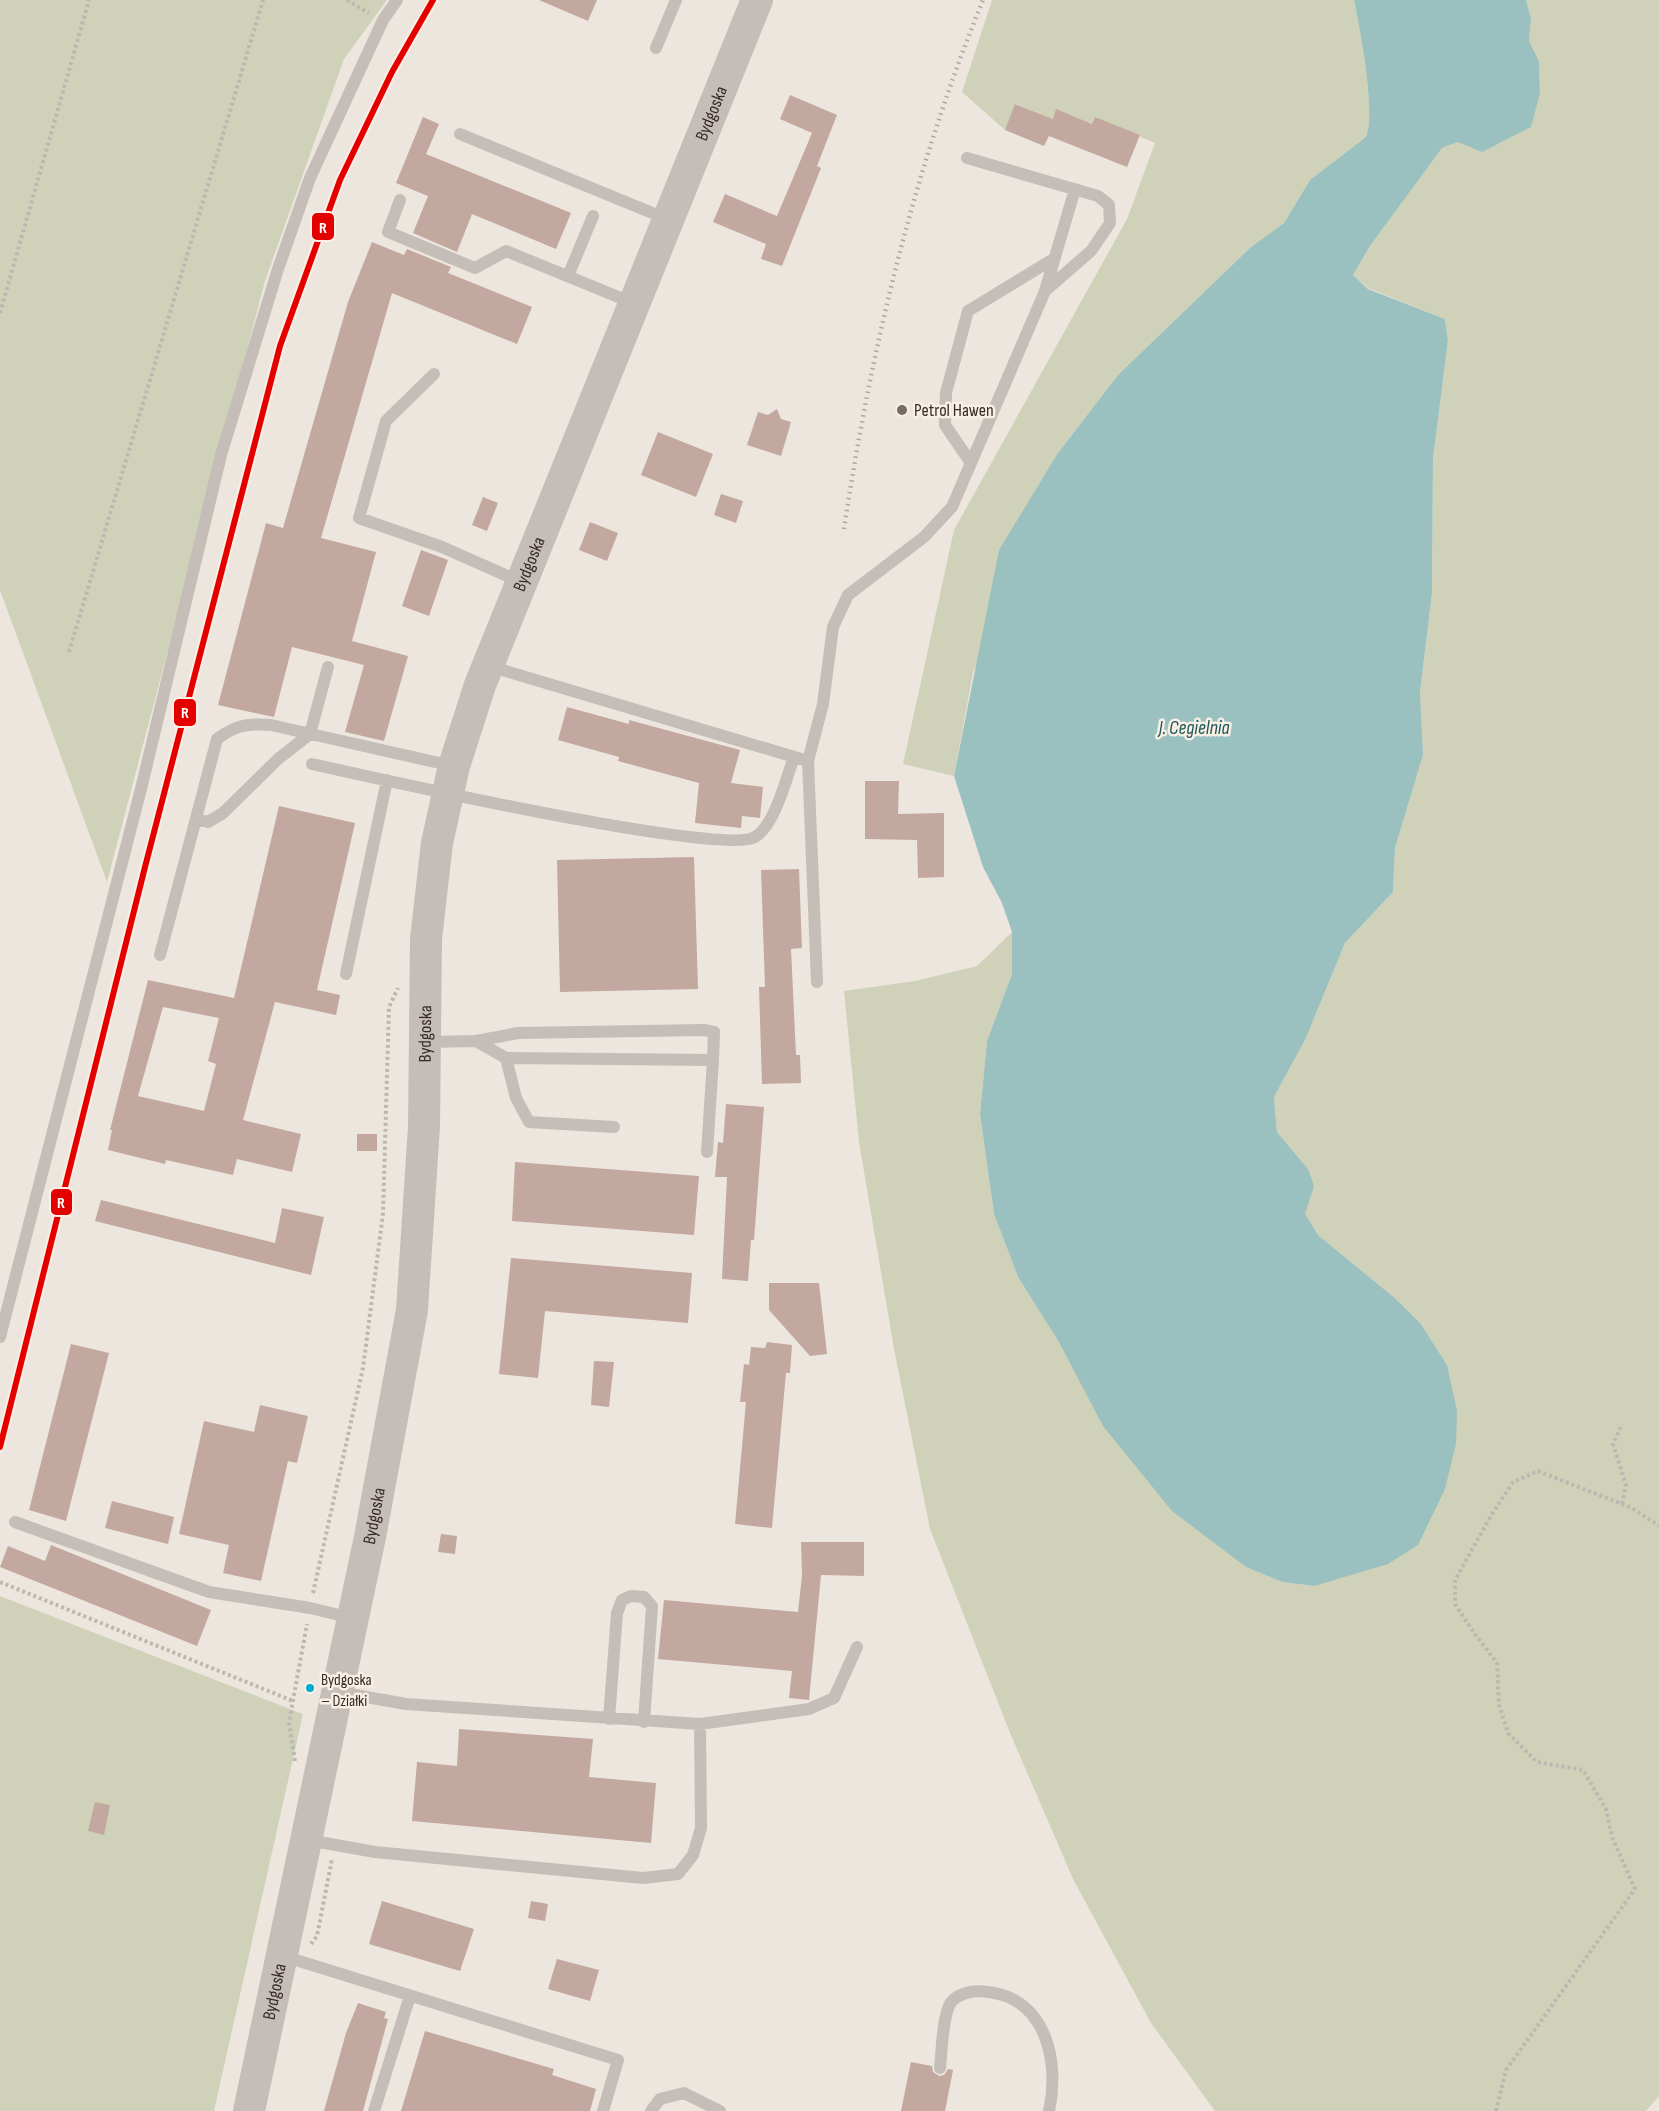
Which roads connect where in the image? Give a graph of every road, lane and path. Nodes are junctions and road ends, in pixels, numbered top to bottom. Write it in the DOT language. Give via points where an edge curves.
graph roads {
  1 [pos="89,0"];
  2 [pos="263,0"];
  3 [pos="347,0"];
  4 [pos="397,0"];
  5 [pos="676,0"];
  6 [pos="757,0"];
  7 [pos="382,20"];
  8 [pos="656,48"];
  9 [pos="460,134"];
  10 [pos="968,158"];
  11 [pos="1075,189"];
  12 [pos="400,200"];
  13 [pos="593,216"];
  14 [pos="669,219"];
  15 [pos="1055,258"];
  16 [pos="568,276"];
  17 [pos="1045,291"];
  18 [pos="634,303"];
  19 [pos="0,314"];
  20 [pos="434,374"];
  21 [pos="972,463"];
  22 [pos="522,582"];
  23 [pos="69,652"];
  24 [pos="488,666"];
  25 [pos="328,667"];
  26 [pos="310,734"];
  27 [pos="794,757"];
  28 [pos="808,761"];
  29 [pos="312,764"];
  30 [pos="387,780"];
  31 [pos="451,780"];
  32 [pos="196,819"];
  33 [pos="160,955"];
  34 [pos="346,974"];
  35 [pos="817,982"];
  36 [pos="476,1041"];
  37 [pos="425,1042"];
  38 [pos="506,1058"];
  39 [pos="713,1060"];
  40 [pos="614,1127"];
  41 [pos="707,1152"];
  42 [pos="0,1337"];
  43 [pos="1622,1424"];
  44 [pos="1622,1504"];
  45 [pos="15,1522"];
  46 [pos="1659,1526"];
  47 [pos="0,1582"];
  48 [pos="351,1618"];
  49 [pos="857,1647"];
  50 [pos="337,1692"];
  51 [pos="292,1701"];
  52 [pos="609,1719"];
  53 [pos="644,1722"];
  54 [pos="700,1724"];
  55 [pos="306,1840"];
  56 [pos="281,1956"];
  57 [pos="410,1996"];
  58 [pos="940,2068"];
  59 [pos="249,2111"];
  60 [pos="374,2111"];
  61 [pos="603,2111"];
  62 [pos="651,2111"];
  63 [pos="720,2111"];
  64 [pos="1048,2111"];
  65 [pos="1496,2111"];
  1 -- 19 [label="path"];
  2 -- 23 [label="path"];
  3 -- 7 [label="path"];
  4 -- 7 [label="lane"];
  5 -- 8 [label="lane"];
  6 -- 14 [label="street, Bydgoska"];
  7 -- 42 [label="lane" via="310,178 221,455 142,785"];
  9 -- 14 [label="lane"];
  10 -- 11 [label="lane"];
  11 -- 15 [label="lane"];
  11 -- 17 [label="lane" via="1098,196 1109,205 1110,223 1091,251"];
  12 -- 16 [label="lane" via="387,232 475,268 506,251"];
  13 -- 16 [label="lane"];
  14 -- 18 [label="street, Bydgoska"];
  15 -- 17 [label="lane"];
  15 -- 21 [label="lane" via="968,311 946,393 945,425"];
  16 -- 18 [label="lane"];
  17 -- 21 [label="lane"];
  18 -- 22 [label="street, Bydgoska"];
  20 -- 22 [label="lane" via="386,421 358,518 442,547"];
  21 -- 28 [label="lane" via="952,507 924,537 848,595 833,627 824,704"];
  22 -- 24 [label="street, Bydgoska"];
  24 -- 27 [label="lane"];
  24 -- 31 [label="street, Bydgoska"];
  25 -- 26 [label="lane"];
  26 -- 31 [label="lane"];
  26 -- 32 [label="lane" via="278,759 223,813 208,822"];
  26 -- 32 [label="lane" via="250,723 230,729 217,739"];
  27 -- 28 [label="lane"];
  27 -- 31 [label="lane" via="765,830 747,841 680,835"];
  28 -- 35 [label="lane"];
  29 -- 30 [label="lane"];
  30 -- 31 [label="lane"];
  30 -- 34 [label="lane"];
  31 -- 37 [label="street, Bydgoska" via="437,843 426,939"];
  32 -- 33 [label="lane"];
  36 -- 37 [label="lane"];
  36 -- 38 [label="lane"];
  36 -- 39 [label="lane" via="518,1033 704,1030 714,1032"];
  37 -- 48 [label="street, Bydgoska" via="424,1126 412,1310"];
  38 -- 39 [label="lane"];
  38 -- 40 [label="lane" via="516,1098 530,1122"];
  39 -- 41 [label="lane"];
  43 -- 44 [label="path" via="1614,1444 1626,1485"];
  44 -- 46 [label="path"];
  44 -- 65 [label="path" via="1538,1471 1513,1482 1455,1580 1455,1604 1497,1663 1499,1705 1508,1733 1537,1762 1583,1770 1606,1809 1612,1837 1635,1889 1506,2070"];
  45 -- 48 [label="lane" via="209,1592"];
  47 -- 51 [label="path"];
  48 -- 50 [label="street, Bydgoska"];
  49 -- 54 [label="lane" via="834,1698 809,1709"];
  50 -- 52 [label="lane" via="406,1704"];
  50 -- 55 [label="street, Bydgoska"];
  52 -- 53 [label="lane"];
  52 -- 53 [label="lane" via="617,1613 622,1600 644,1597 652,1606"];
  53 -- 54 [label="lane"];
  54 -- 55 [label="lane" via="701,1828 693,1856 678,1875 632,1877 375,1852"];
  55 -- 56 [label="street, Bydgoska"];
  56 -- 57 [label="lane"];
  56 -- 59 [label="street, Bydgoska"];
  57 -- 60 [label="lane"];
  57 -- 61 [label="lane" via="618,2060"];
  58 -- 64 [label="lane" via="952,2000 974,1990 1005,1994 1033,2013 1050,2049 1054,2088"];
  62 -- 63 [label="lane" via="660,2099 684,2093"];
}
